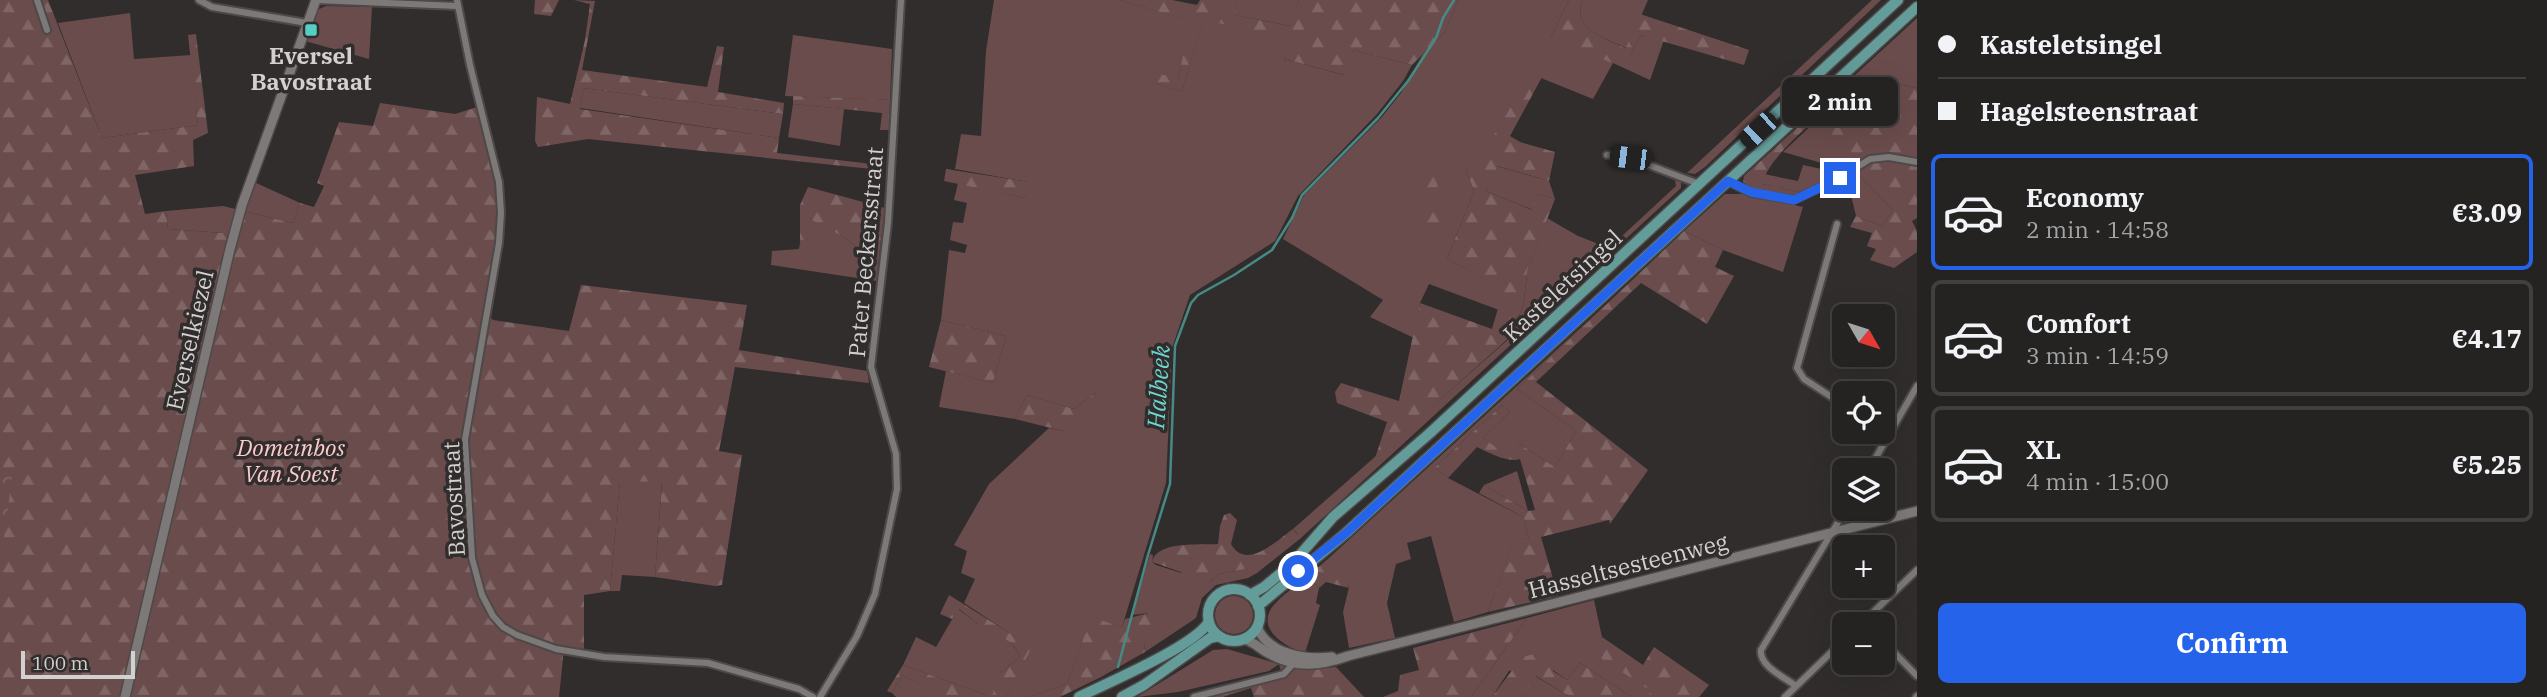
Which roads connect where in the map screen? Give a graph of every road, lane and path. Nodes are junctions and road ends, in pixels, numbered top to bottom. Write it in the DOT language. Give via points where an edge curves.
graph roads {
  1 [pos="37,0"];
  2 [pos="199,0"];
  3 [pos="316,0"];
  4 [pos="901,0"];
  5 [pos="1898,0"];
  6 [pos="457,3"];
  7 [pos="1917,7"];
  8 [pos="307,23"];
  9 [pos="47,30"];
  10 [pos="1607,155"];
  11 [pos="1917,162"];
  12 [pos="1728,181"];
  13 [pos="1699,184"];
  14 [pos="1837,224"];
  15 [pos="1917,386"];
  16 [pos="1832,397"];
  17 [pos="1895,419"];
  18 [pos="1917,511"];
  19 [pos="1839,521"];
  20 [pos="1832,532"];
  21 [pos="1917,570"];
  22 [pos="1250,595"];
  23 [pos="1258,606"];
  24 [pos="1875,612"];
  25 [pos="1209,622"];
  26 [pos="1257,627"];
  27 [pos="1219,636"];
  28 [pos="1244,639"];
  29 [pos="1832,652"];
  30 [pos="1895,653"];
  31 [pos="1348,656"];
  32 [pos="1171,658"];
  33 [pos="1294,663"];
  34 [pos="1917,676"];
  35 [pos="1796,686"];
  36 [pos="125,697"];
  37 [pos="813,697"];
  38 [pos="820,697"];
  39 [pos="1079,697"];
  40 [pos="1122,697"];
  41 [pos="1194,697"];
  42 [pos="1785,697"];
  1 -- 9 [label="street"];
  2 -- 8 [label="street" via="212,7"];
  3 -- 6 [label="street, Bavostraat"];
  3 -- 8 [label="street, Everselkiezel"];
  4 -- 38 [label="street, Pater Beckersstraat" via="888,223 871,367 896,454 897,489 876,594"];
  5 -- 13 [label="main road, Kasteletsingel"];
  6 -- 37 [label="street, Bavostraat" via="499,182 501,213 465,440 472,558 486,606 503,627 556,649 604,657 708,663"];
  7 -- 12 [label="main road, Kasteletsingel"];
  8 -- 36 [label="street, Everselkiezel" via="230,249"];
  10 -- 13 [label="street" via="1630,158"];
  11 -- 12 [label="street" via="1870,159 1794,200 1751,192"];
  12 -- 23 [label="main road, Kasteletsingel" via="1346,533"];
  13 -- 22 [label="main road, Kasteletsingel" via="1333,517 1292,564"];
  14 -- 16 [label="street" via="1797,368 1804,379"];
  15 -- 17 [label="street"];
  18 -- 20 [label="street, Hasseltsesteenweg"];
  19 -- 20 [label="street"];
  20 -- 31 [label="street, Hasseltsesteenweg"];
  20 -- 35 [label="street" via="1761,650 1764,662"];
  21 -- 24 [label="street"];
  22 -- 23 [label="main road"];
  22 -- 25 [label="main road" via="1235,589 1220,594 1210,606"];
  23 -- 26 [label="main road"];
  25 -- 27 [label="main road"];
  25 -- 32 [label="main road"];
  26 -- 28 [label="main road"];
  26 -- 31 [label="street, Hasseltsesteenweg" via="1267,641 1294,656"];
  27 -- 28 [label="main road, Hasseltsesteenweg"];
  27 -- 32 [label="main road"];
  28 -- 33 [label="street, Hasseltsesteenweg"];
  29 -- 35 [label="street"];
  30 -- 34 [label="street"];
  31 -- 33 [label="street, Hasseltsesteenweg" via="1326,664"];
  32 -- 39 [label="main road"];
  32 -- 40 [label="main road" via="1144,685"];
  33 -- 41 [label="street, Hasseltsesteenweg" via="1284,674"];
  35 -- 42 [label="street"];
}
